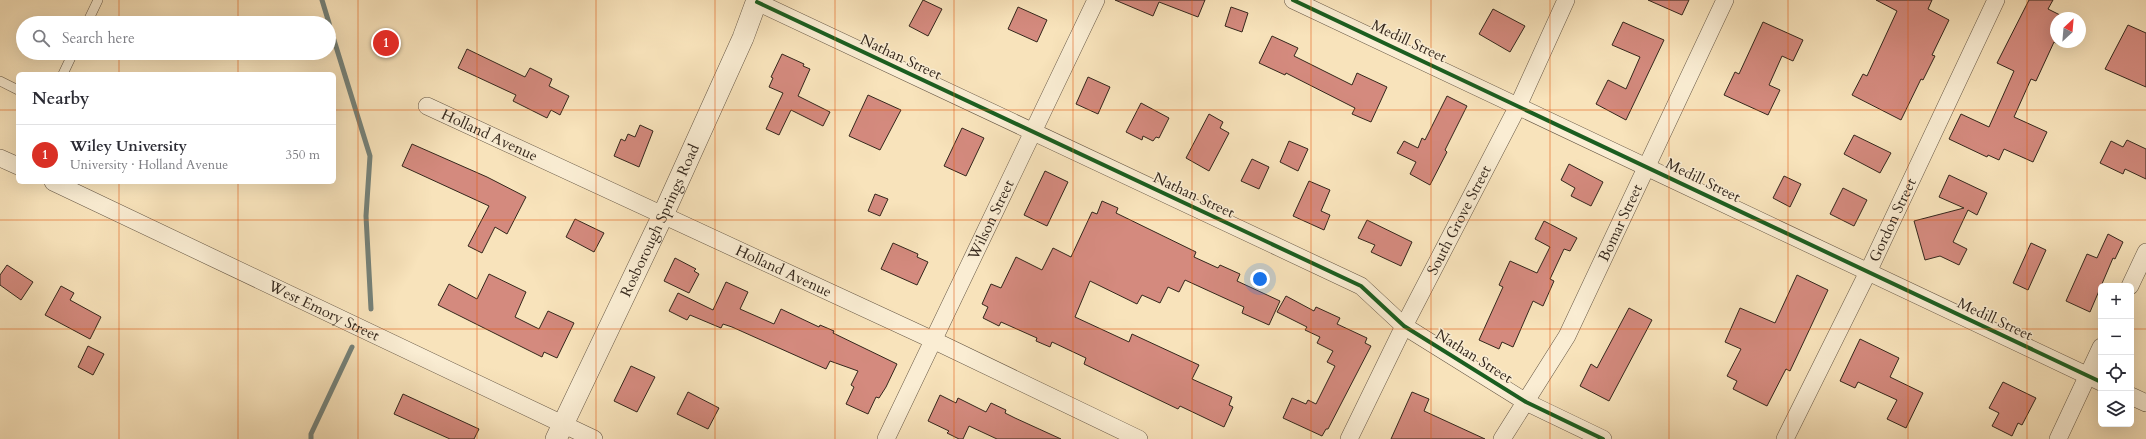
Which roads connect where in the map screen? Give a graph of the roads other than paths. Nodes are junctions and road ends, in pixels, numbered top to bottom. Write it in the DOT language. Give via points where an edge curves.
graph roads {
  1 [pos="98,0"];
  2 [pos="1096,0"];
  3 [pos="1293,0"];
  4 [pos="1566,0"];
  5 [pos="1725,0"];
  6 [pos="1996,0"];
  7 [pos="757,1"];
  8 [pos="90,16"];
  9 [pos="70,60"];
  10 [pos="64,72"];
  11 [pos="0,81"];
  12 [pos="16,89"];
  13 [pos="427,106"];
  14 [pos="1518,106"];
  15 [pos="1031,132"];
  16 [pos="0,158"];
  17 [pos="16,165"];
  18 [pos="1647,166"];
  19 [pos="57,184"];
  20 [pos="663,215"];
  21 [pos="2146,252"];
  22 [pos="1868,272"];
  23 [pos="2131,283"];
  24 [pos="1404,326"];
  25 [pos="933,340"];
  26 [pos="2099,355"];
  27 [pos="2094,378"];
  28 [pos="2134,397"];
  29 [pos="1526,402"];
  30 [pos="2146,403"];
  31 [pos="559,432"];
  32 [pos="594,439"];
  33 [pos="886,439"];
  34 [pos="1140,439"];
  35 [pos="1349,439"];
  36 [pos="1502,439"];
  37 [pos="1602,439"];
  38 [pos="1785,439"];
  39 [pos="2058,439"];
  1 -- 8 [label="lane"];
  2 -- 15 [label="street, Wilson Street"];
  3 -- 14 [label="street, Medill Street"];
  4 -- 14 [label="street, South Grove Street"];
  5 -- 18 [label="street, Bomar Street"];
  6 -- 22 [label="street, Gordon Street"];
  7 -- 15 [label="street, Nathan Street"];
  7 -- 20 [label="street, Rosborough Springs Road" via="743,38"];
  9 -- 10 [label="lane"];
  11 -- 12 [label="lane"];
  13 -- 20 [label="street, Holland Avenue"];
  14 -- 18 [label="street, Medill Street"];
  14 -- 24 [label="street, South Grove Street"];
  15 -- 24 [label="street, Nathan Street" via="1361,286"];
  15 -- 25 [label="street, Wilson Street"];
  16 -- 17 [label="street"];
  18 -- 22 [label="street, Medill Street"];
  18 -- 29 [label="street, Bomar Street" via="1566,336"];
  19 -- 31 [label="street, West Emory Street"];
  20 -- 25 [label="street, Holland Avenue"];
  20 -- 31 [label="street, Rosborough Springs Road"];
  21 -- 23 [label="street"];
  22 -- 27 [label="street, Medill Street"];
  22 -- 38 [label="street, Gordon Street"];
  24 -- 29 [label="street, Nathan Street"];
  24 -- 35 [label="street, South Grove Street"];
  25 -- 33 [label="street, Wilson Street"];
  25 -- 34 [label="street, Holland Avenue"];
  26 -- 27 [label="street"];
  27 -- 39 [label="street"];
  28 -- 30 [label="street"];
  29 -- 36 [label="street, Bomar Street"];
  29 -- 37 [label="street, Nathan Street"];
  31 -- 32 [label="street, West Emory Street"];
}
